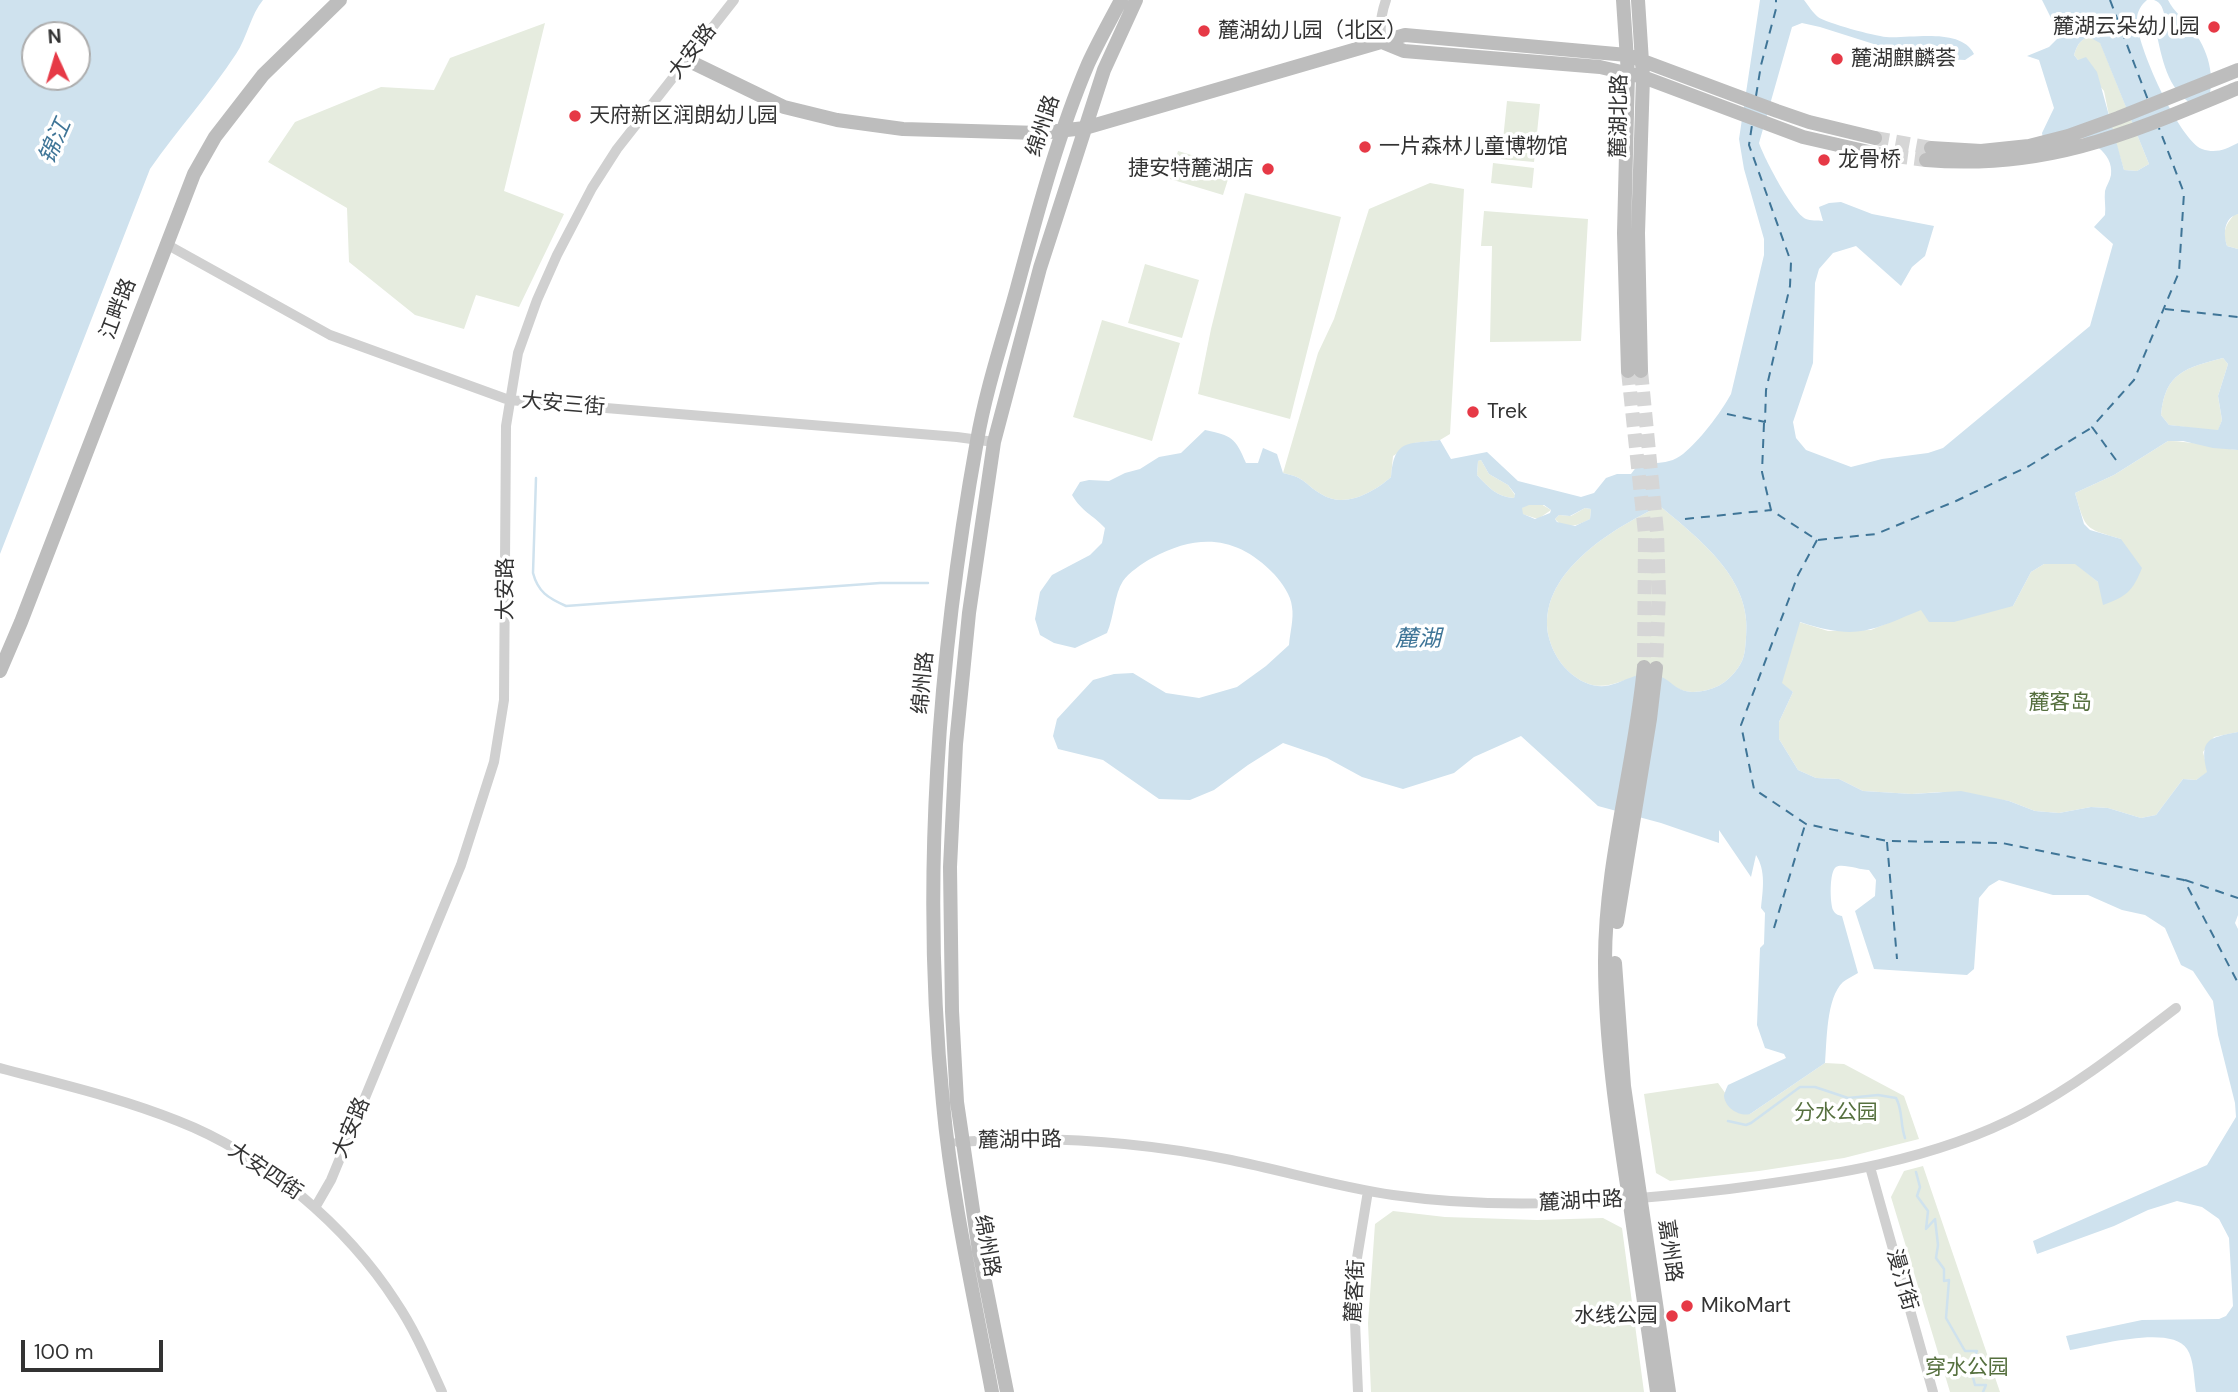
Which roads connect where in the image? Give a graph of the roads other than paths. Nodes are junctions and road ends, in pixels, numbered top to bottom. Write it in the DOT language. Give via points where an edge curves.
graph roads {
  1 [pos="340,0"];
  2 [pos="734,0"];
  3 [pos="1121,0"];
  4 [pos="1136,0"];
  5 [pos="1386,0"];
  6 [pos="1623,0"];
  7 [pos="1638,0"];
  8 [pos="1382,42"];
  9 [pos="1627,55"];
  10 [pos="687,60"];
  11 [pos="1642,60"];
  12 [pos="2238,70"];
  13 [pos="1635,76"];
  14 [pos="2238,88"];
  15 [pos="1774,118"];
  16 [pos="1084,128"];
  17 [pos="1063,131"];
  18 [pos="1875,138"];
  19 [pos="2071,142"];
  20 [pos="1873,153"];
  21 [pos="1929,154"];
  22 [pos="166,244"];
  23 [pos="509,400"];
  24 [pos="977,441"];
  25 [pos="994,442"];
  26 [pos="1650,668"];
  27 [pos="0,671"];
  28 [pos="2176,1008"];
  29 [pos="0,1068"];
  30 [pos="954,1143"];
  31 [pos="1870,1167"];
  32 [pos="1368,1191"];
  33 [pos="1635,1199"];
  34 [pos="316,1206"];
  35 [pos="442,1392"];
  36 [pos="992,1392"];
  37 [pos="1007,1392"];
  38 [pos="1358,1392"];
  39 [pos="1657,1392"];
  40 [pos="1669,1392"];
  41 [pos="1933,1392"];
  1 -- 22 [label="street, 江畔路" via="263,75 215,137 194,174"];
  2 -- 10 [label="street, 大安路"];
  3 -- 17 [label="street, 绵州路" via="1088,64"];
  4 -- 16 [label="street, 绵州路"];
  5 -- 8 [label="street" via="1380,22"];
  6 -- 9 [label="street"];
  7 -- 11 [label="street, 麓湖北路"];
  8 -- 9 [label="street" via="1405,35"];
  8 -- 13 [label="street" via="1404,51 1600,67"];
  8 -- 16 [label="street"];
  9 -- 11 [label="street"];
  9 -- 13 [label="street"];
  10 -- 17 [label="street" via="784,107 837,120 903,129"];
  10 -- 23 [label="street, 大安路" via="592,188 533,311 518,353"];
  11 -- 13 [label="street, 麓湖北路"];
  11 -- 15 [label="street" via="1737,97"];
  12 -- 19 [label="street"];
  13 -- 13 [label="street, 麓湖北路" via="1624,233 1635,371 1638,233"];
  13 -- 15 [label="street" via="1732,111"];
  14 -- 19 [label="street" via="2124,135"];
  15 -- 18 [label="street"];
  15 -- 20 [label="street" via="1803,136"];
  16 -- 17 [label="street"];
  16 -- 25 [label="street, 绵州路" via="1040,268"];
  17 -- 24 [label="street, 绵州路"];
  19 -- 21 [label="street" via="2026,159"];
  22 -- 23 [label="street, 大安三街" via="330,335"];
  22 -- 27 [label="street, 江畔路"];
  23 -- 24 [label="street, 大安三街"];
  23 -- 34 [label="street, 大安路" via="504,700 494,762 461,865 331,1180"];
  24 -- 25 [label="street, 大安三街"];
  24 -- 30 [label="street, 绵州路" via="952,611 933,869 936,1010"];
  25 -- 30 [label="street, 绵州路" via="969,613 955,758 950,867"];
  26 -- 33 [label="street" via="1621,852 1614,959"];
  28 -- 31 [label="street, 麓湖中路" via="2098,1068 2022,1114 1936,1149"];
  29 -- 34 [label="street, 大安四街" via="181,1122 233,1149"];
  30 -- 32 [label="street, 麓湖中路" via="1072,1140 1180,1151"];
  30 -- 36 [label="street, 绵州路"];
  30 -- 37 [label="street, 绵州路"];
  31 -- 33 [label="street, 麓湖中路"];
  31 -- 41 [label="street, 漫汀街"];
  32 -- 33 [label="street, 麓湖中路" via="1497,1204"];
  32 -- 38 [label="street, 麓客街" via="1354,1299"];
  33 -- 39 [label="street, 嘉州路"];
  33 -- 40 [label="street, 嘉州路"];
  34 -- 35 [label="street, 大安四街" via="396,1301"];
}
